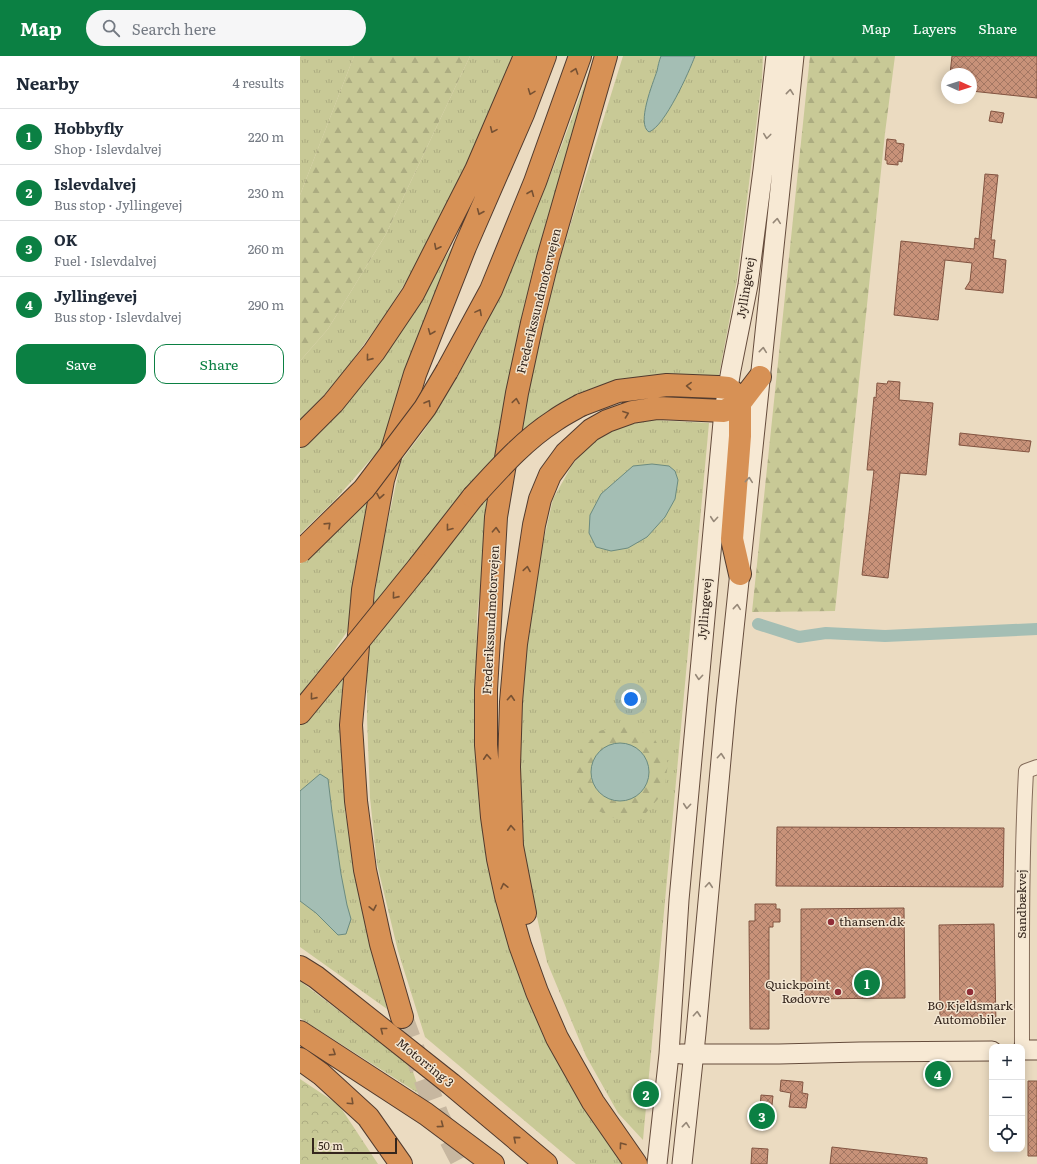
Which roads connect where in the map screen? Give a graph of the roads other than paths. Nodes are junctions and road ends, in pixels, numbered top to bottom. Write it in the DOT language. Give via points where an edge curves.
graph roads {
  1 [pos="525,56"];
  2 [pos="545,56"];
  3 [pos="580,56"];
  4 [pos="606,56"];
  5 [pos="776,56"];
  6 [pos="794,56"];
  7 [pos="760,377"];
  8 [pos="730,400"];
  9 [pos="300,436"];
  10 [pos="300,552"];
  11 [pos="740,574"];
  12 [pos="300,713"];
  13 [pos="1037,767"];
  14 [pos="685,829"];
  15 [pos="300,967"];
  16 [pos="402,1017"];
  17 [pos="300,1032"];
  18 [pos="1022,1044"];
  19 [pos="1025,1050"];
  20 [pos="1037,1050"];
  21 [pos="989,1051"];
  22 [pos="694,1053"];
  23 [pos="669,1054"];
  24 [pos="300,1059"];
  25 [pos="580,1081"];
  26 [pos="401,1164"];
  27 [pos="493,1164"];
  28 [pos="546,1164"];
  29 [pos="636,1164"];
  30 [pos="657,1164"];
  31 [pos="682,1164"];
  1 -- 9 [label="highway, one-way" via="476,170 413,294 333,403"];
  2 -- 16 [label="highway, one-way" via="415,374 383,480 363,590 351,726 356,801 365,870 381,944"];
  10 -- 3 [label="highway, one-way, bridge" via="364,489 425,408 447,371 491,290 535,182"];
  25 -- 4 [label="highway, Frederikssundmotorvejen, one-way" via="557,1038 537,992 506,896 492,817 486,745 486,690 496,517 517,393 548,258"];
  5 -- 8 [label="street, Jyllingevej, one-way" via="748,285"];
  7 -- 6 [label="street, Jyllingevej, one-way"];
  7 -- 8 [label="highway"];
  11 -- 7 [label="street, Jyllingevej, one-way"];
  8 -- 11 [label="highway" via="740,436 732,538"];
  8 -- 12 [label="highway, one-way, bridge" via="667,385 618,392 580,405 554,421 529,440 473,497"];
  8 -- 14 [label="street, Jyllingevej, one-way"];
  25 -- 8 [label="highway, one-way" via="539,964 522,905 512,846 509,767 511,702 516,644 534,524 540,499 550,475 566,453 591,430 632,412"];
  22 -- 11 [label="street, Jyllingevej, one-way"];
  13 -- 18 [label="street, Sandbækvej" via="1026,770 1022,888"];
  14 -- 22 [label="street" via="689,870 688,942 682,1043 686,1050"];
  14 -- 23 [label="street, Jyllingevej"];
  28 -- 15 [label="highway, Motorring 3, one-way" via="451,1084"];
  17 -- 27 [label="highway, one-way" via="426,1114"];
  19 -- 20 [label="street"];
  21 -- 22 [label="street"];
  22 -- 23 [label="street"];
  31 -- 22 [label="street, Jyllingevej, one-way"];
  23 -- 30 [label="street, Jyllingevej"];
  24 -- 26 [label="highway, one-way" via="321,1074 368,1117"];
  29 -- 25 [label="highway, Frederikssundmotorvejen, one-way"];
}
